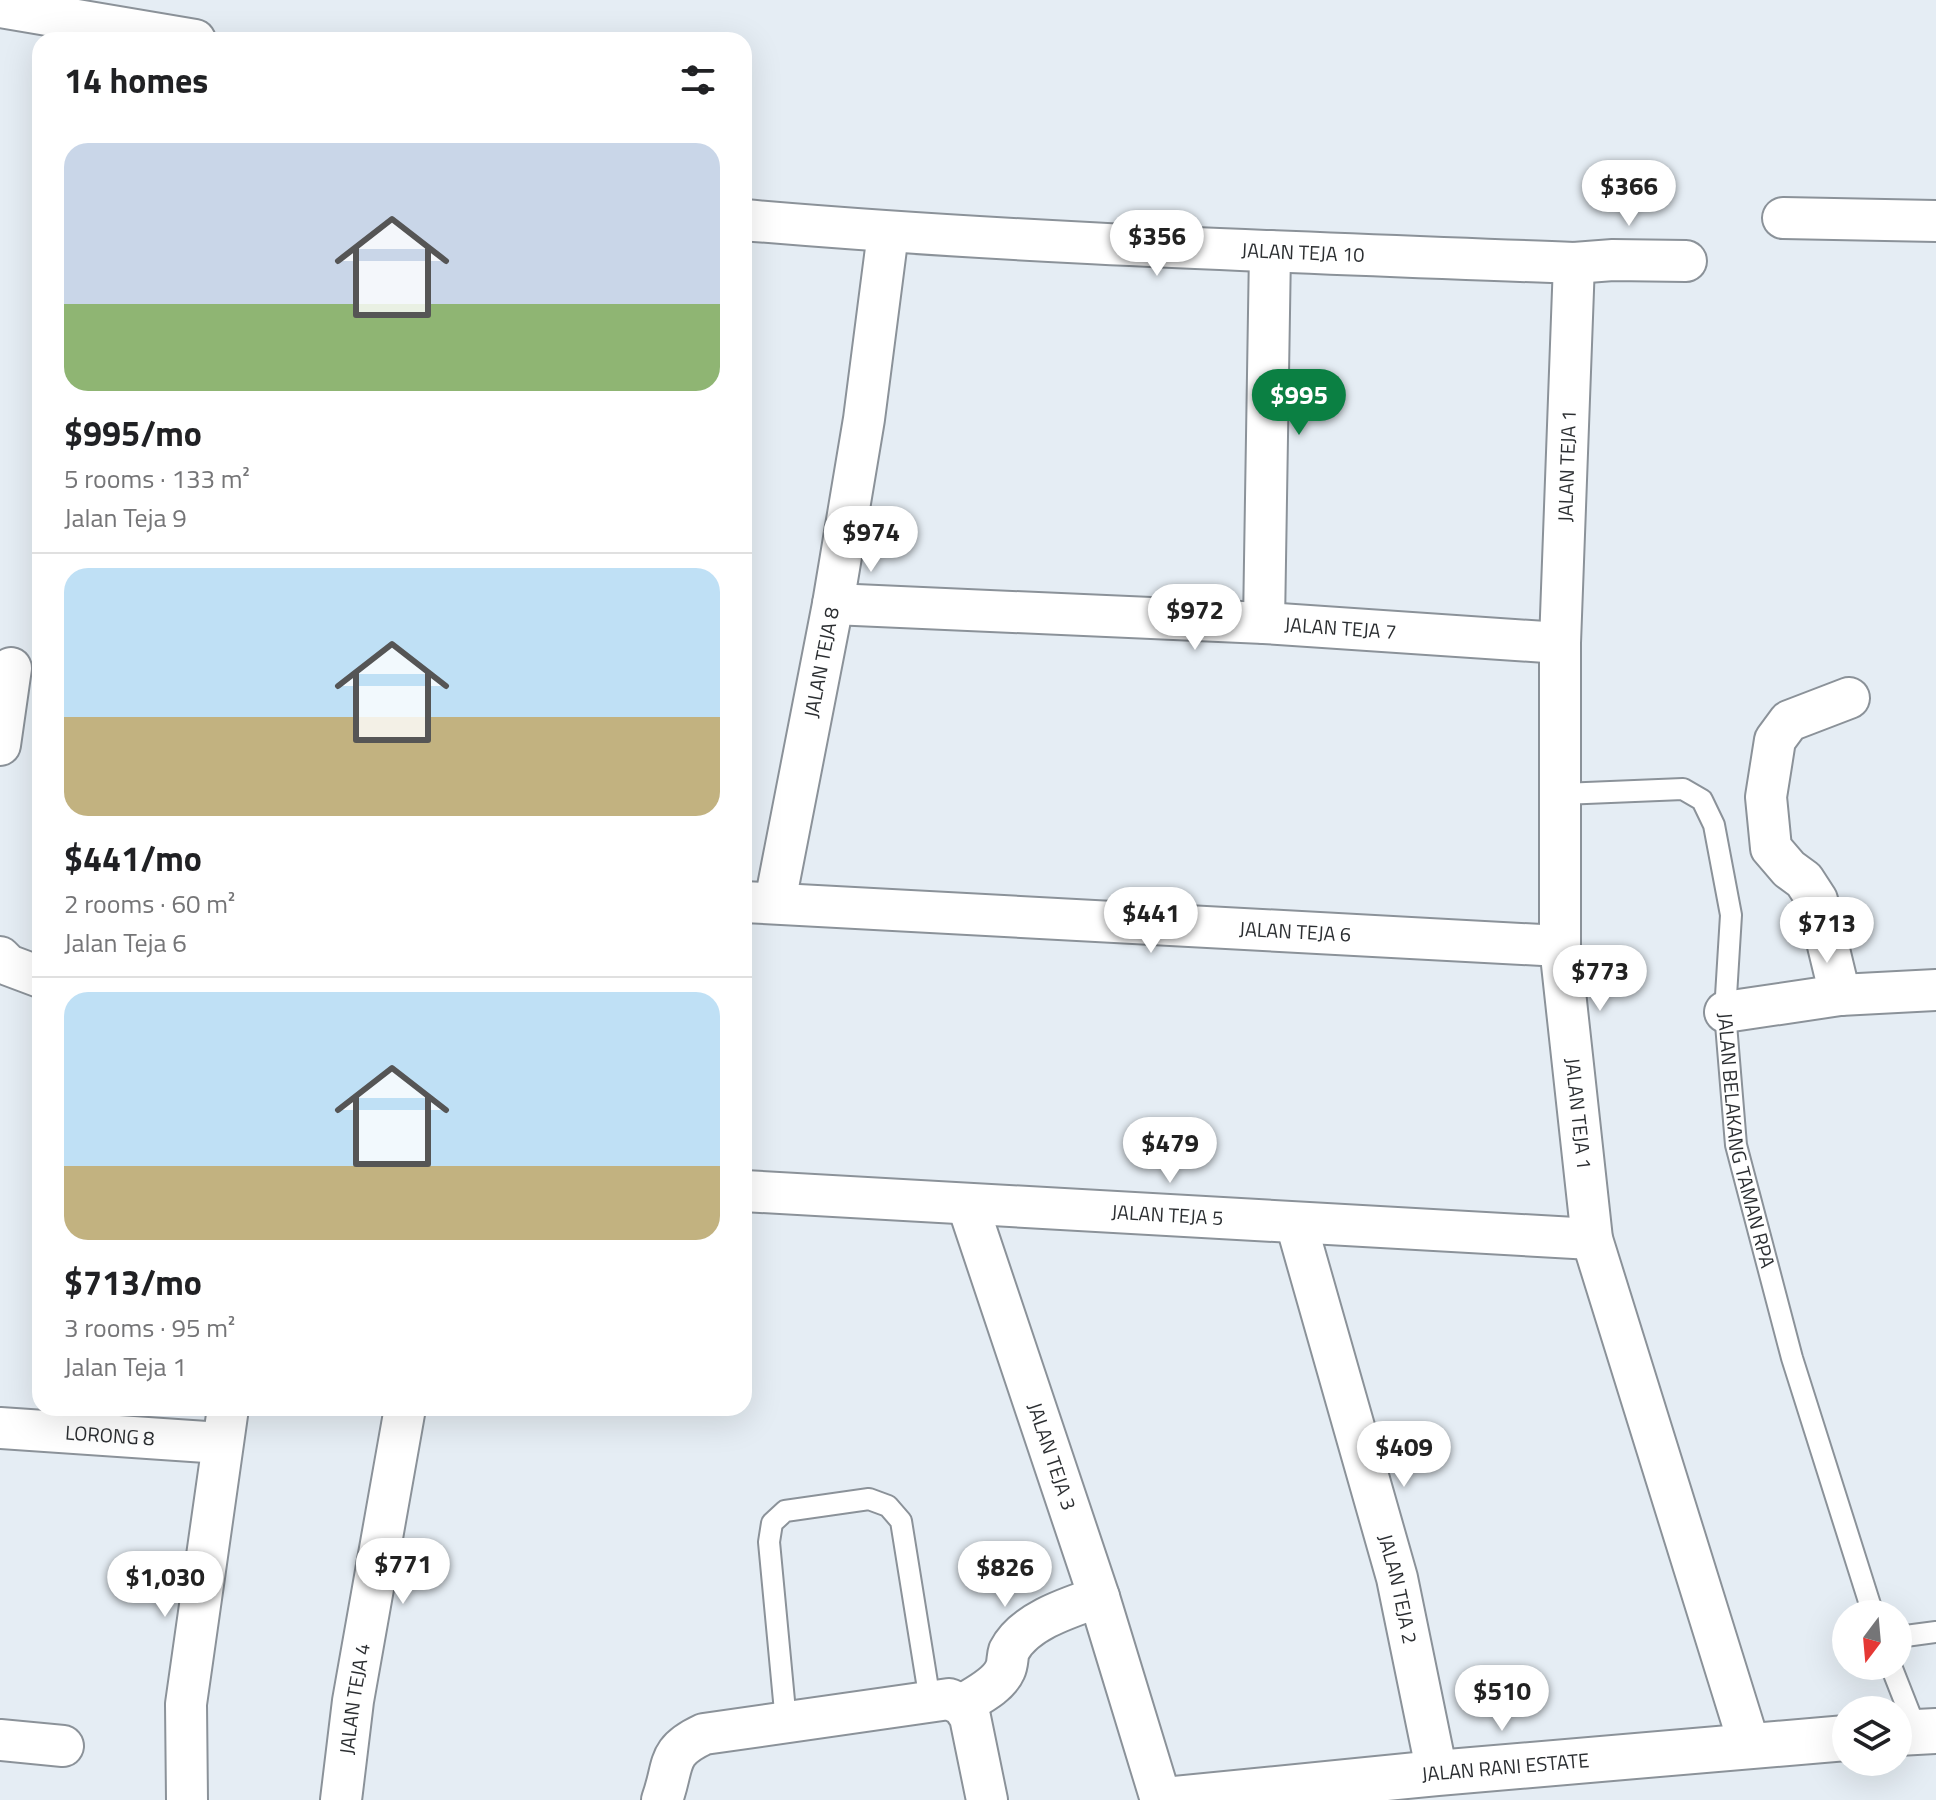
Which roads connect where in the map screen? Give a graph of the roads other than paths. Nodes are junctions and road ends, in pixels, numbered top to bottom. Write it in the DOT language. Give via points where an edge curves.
graph roads {
  1 [pos="0,7"];
  2 [pos="148,32"];
  3 [pos="1783,218"];
  4 [pos="752,221"];
  5 [pos="1936,221"];
  6 [pos="888,233"];
  7 [pos="1270,251"];
  8 [pos="1686,261"];
  9 [pos="1574,263"];
  10 [pos="833,604"];
  11 [pos="1264,623"];
  12 [pos="1560,643"];
  13 [pos="11,668"];
  14 [pos="1849,698"];
  15 [pos="0,745"];
  16 [pos="1562,794"];
  17 [pos="759,902"];
  18 [pos="1560,946"];
  19 [pos="0,957"];
  20 [pos="32,974"];
  21 [pos="1936,990"];
  22 [pos="1840,995"];
  23 [pos="1725,1012"];
  24 [pos="752,1192"];
  25 [pos="968,1206"];
  26 [pos="1296,1223"];
  27 [pos="1592,1239"];
  28 [pos="404,1416"];
  29 [pos="224,1426"];
  30 [pos="0,1428"];
  31 [pos="1099,1597"];
  32 [pos="1869,1600"];
  33 [pos="1936,1632"];
  34 [pos="1912,1635"];
  35 [pos="1897,1680"];
  36 [pos="946,1703"];
  37 [pos="786,1722"];
  38 [pos="1917,1732"];
  39 [pos="1832,1739"];
  40 [pos="0,1740"];
  41 [pos="63,1746"];
  42 [pos="1750,1747"];
  43 [pos="1437,1773"];
  44 [pos="187,1800"];
  45 [pos="341,1800"];
  46 [pos="662,1800"];
  47 [pos="987,1800"];
  48 [pos="1163,1800"];
  1 -- 2 [label="street"];
  3 -- 5 [label="street"];
  4 -- 6 [label="street, JALAN TEJA 10"];
  6 -- 7 [label="street, JALAN TEJA 10"];
  6 -- 10 [label="street, JALAN TEJA 8"];
  7 -- 9 [label="street, JALAN TEJA 10"];
  7 -- 11 [label="street"];
  8 -- 9 [label="street, JALAN TEJA 10"];
  9 -- 12 [label="street, JALAN TEJA 1"];
  10 -- 11 [label="street, JALAN TEJA 7"];
  10 -- 17 [label="street, JALAN TEJA 8"];
  11 -- 12 [label="street, JALAN TEJA 7"];
  12 -- 16 [label="street, JALAN TEJA 1"];
  13 -- 15 [label="street"];
  14 -- 22 [label="street" via="1789,721 1775,740 1766,797 1771,848 1817,900"];
  16 -- 18 [label="street, JALAN TEJA 1"];
  16 -- 23 [label="lane, JALAN BELAKANG TAMAN RPA" via="1683,789 1702,800 1714,825 1731,915"];
  17 -- 18 [label="street, JALAN TEJA 6"];
  18 -- 27 [label="street, JALAN TEJA 1"];
  19 -- 20 [label="street"];
  21 -- 22 [label="street"];
  22 -- 23 [label="street"];
  23 -- 32 [label="lane, JALAN BELAKANG TAMAN RPA" via="1736,1145 1792,1358"];
  24 -- 25 [label="street, JALAN TEJA 5"];
  25 -- 26 [label="street, JALAN TEJA 5"];
  25 -- 31 [label="street, JALAN TEJA 3"];
  26 -- 27 [label="street, JALAN TEJA 5"];
  26 -- 43 [label="street, JALAN TEJA 2" via="1397,1578"];
  27 -- 42 [label="street, JALAN TEJA 1"];
  28 -- 45 [label="street, JALAN TEJA 4" via="353,1701"];
  29 -- 30 [label="street, LORONG 8"];
  29 -- 44 [label="street" via="186,1704"];
  31 -- 36 [label="street" via="1049,1614 1009,1651 1005,1670 994,1684"];
  31 -- 48 [label="street, JALAN TEJA 3"];
  33 -- 34 [label="lane"];
  35 -- 38 [label="lane"];
  36 -- 37 [label="street"];
  36 -- 37 [label="lane" via="901,1521 888,1506 869,1499 785,1511 772,1523 769,1542"];
  36 -- 47 [label="street" via="970,1717"];
  37 -- 46 [label="street" via="704,1734 682,1744 672,1760"];
  39 -- 42 [label="street, JALAN RANI ESTATE"];
  40 -- 41 [label="street"];
  42 -- 43 [label="street, JALAN RANI ESTATE"];
  43 -- 48 [label="street, JALAN RANI ESTATE"];
}
